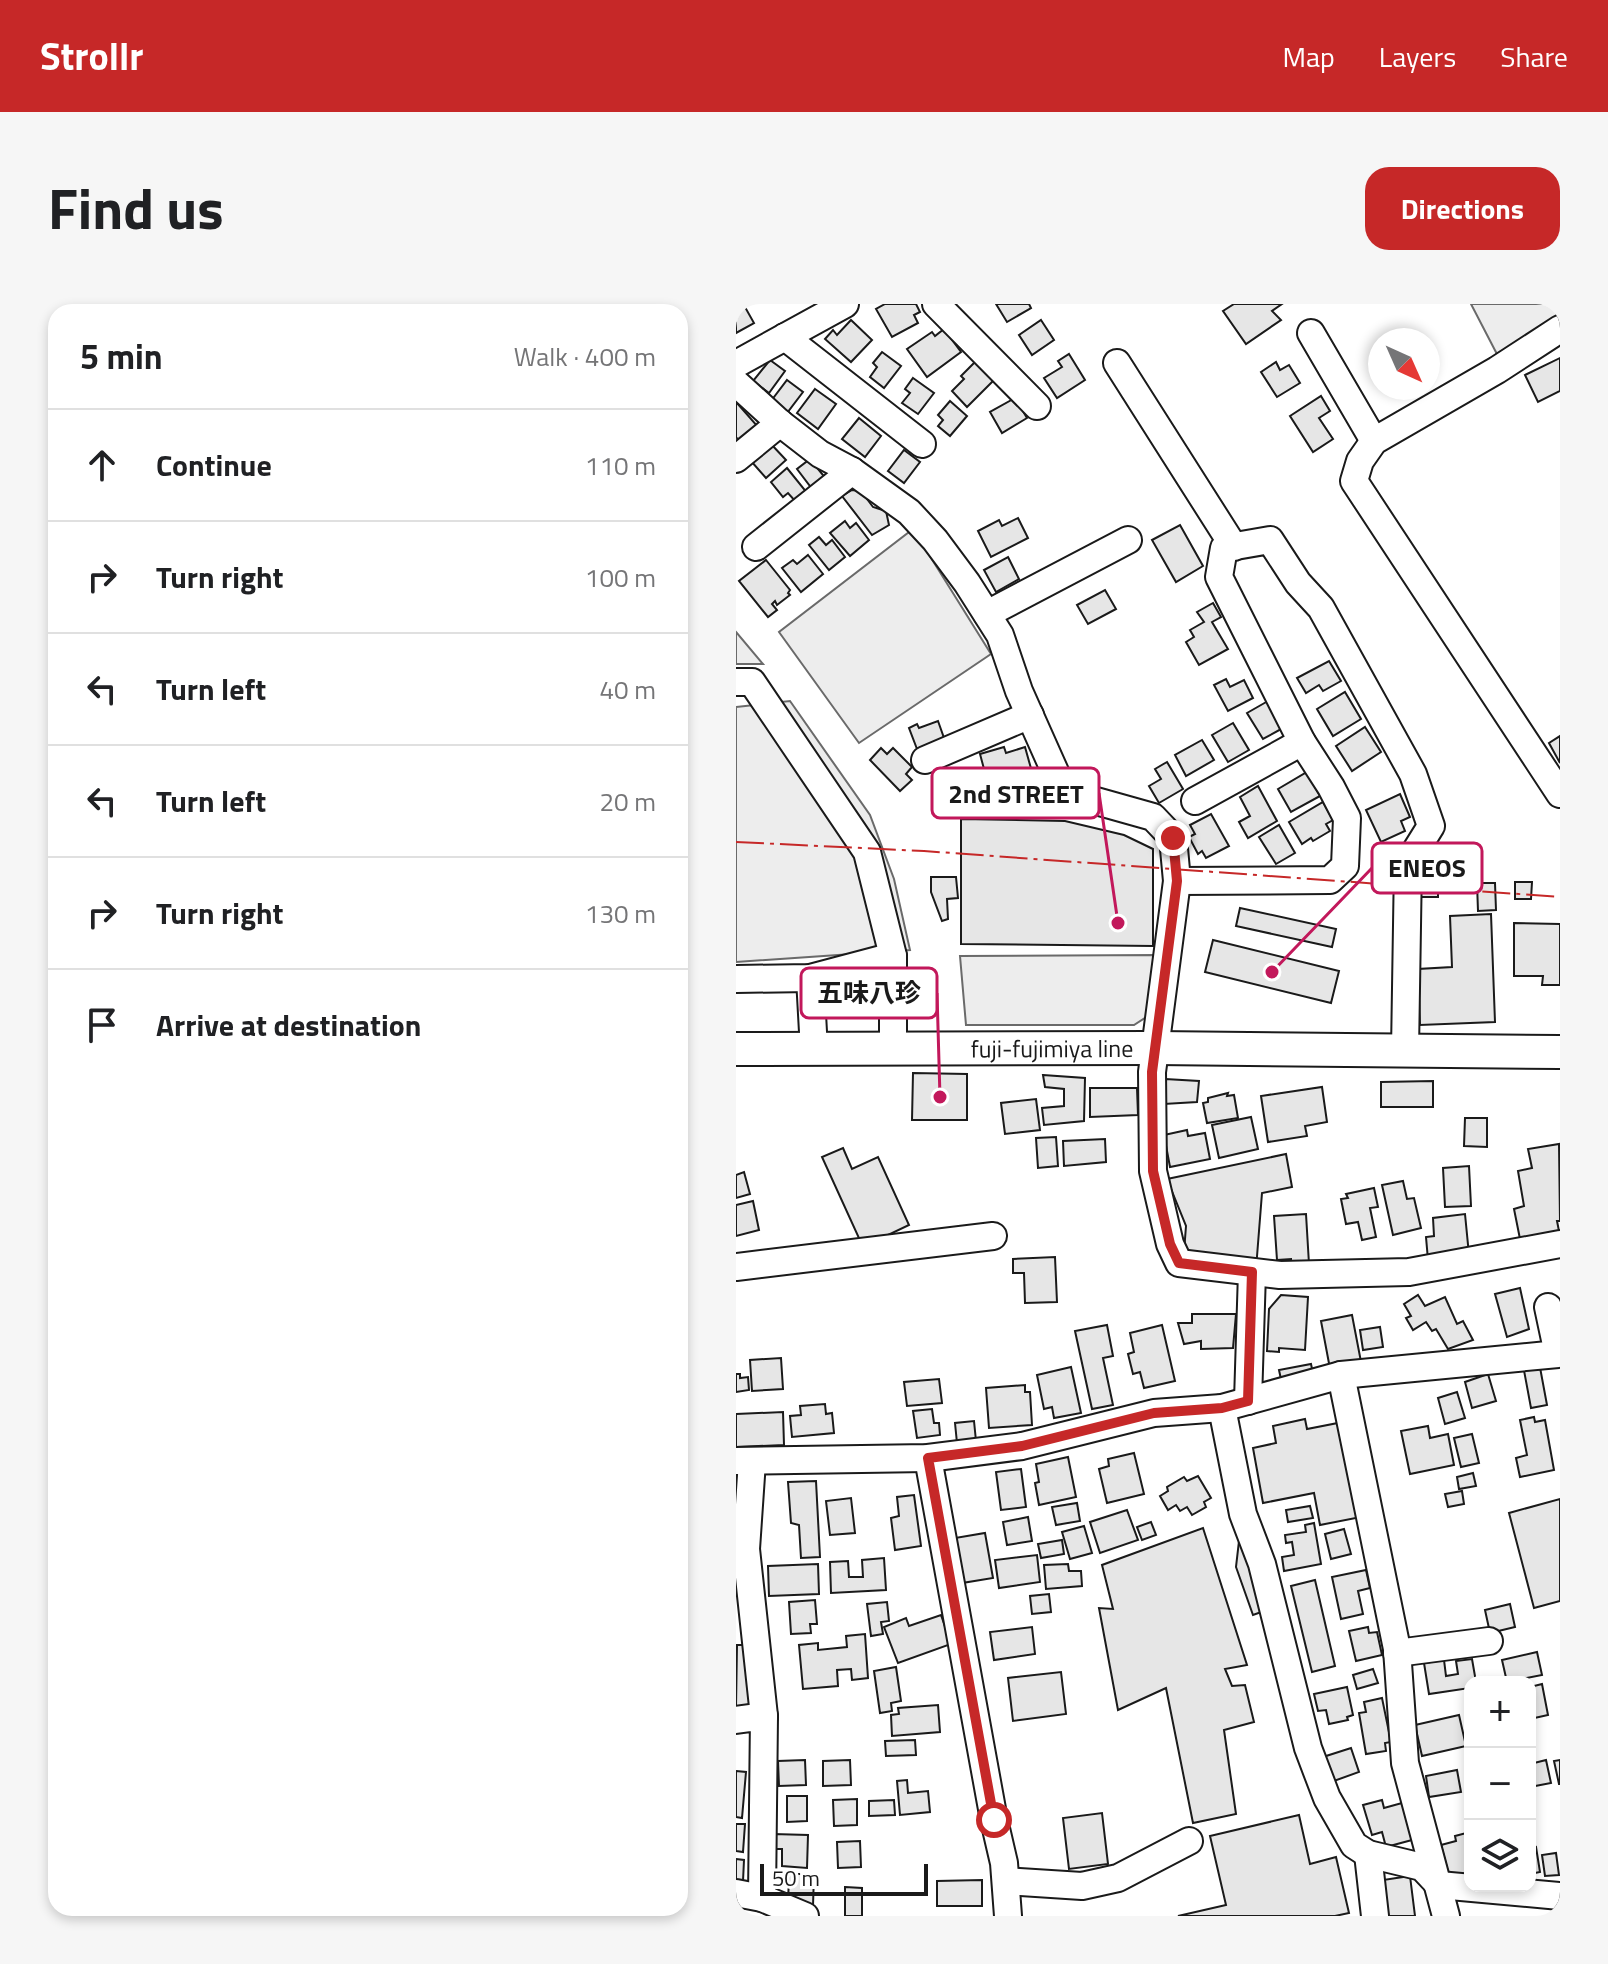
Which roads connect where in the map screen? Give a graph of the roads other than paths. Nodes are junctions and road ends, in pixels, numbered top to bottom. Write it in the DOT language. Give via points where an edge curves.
graph roads {
  1 [pos="845,304"];
  2 [pos="936,304"];
  3 [pos="1560,329"];
  4 [pos="1311,333"];
  5 [pos="785,337"];
  6 [pos="1117,363"];
  7 [pos="736,364"];
  8 [pos="736,383"];
  9 [pos="1037,406"];
  10 [pos="780,423"];
  11 [pos="1374,441"];
  12 [pos="922,444"];
  13 [pos="736,459"];
  14 [pos="852,471"];
  15 [pos="1128,540"];
  16 [pos="756,547"];
  17 [pos="1234,547"];
  18 [pos="987,614"];
  19 [pos="736,682"];
  20 [pos="1030,715"];
  21 [pos="1302,742"];
  22 [pos="925,760"];
  23 [pos="1560,794"];
  24 [pos="1195,801"];
  25 [pos="1177,881"];
  26 [pos="893,956"];
  27 [pos="810,978"];
  28 [pos="736,979"];
  29 [pos="1156,1048"];
  30 [pos="736,1049"];
  31 [pos="814,1050"];
  32 [pos="893,1050"];
  33 [pos="1405,1051"];
  34 [pos="1560,1052"];
  35 [pos="993,1236"];
  36 [pos="1560,1244"];
  37 [pos="736,1267"];
  38 [pos="1252,1272"];
  39 [pos="1548,1307"];
  40 [pos="1559,1354"];
  41 [pos="1341,1375"];
  42 [pos="1248,1401"];
  43 [pos="1222,1408"];
  44 [pos="928,1458"];
  45 [pos="744,1461"];
  46 [pos="1489,1641"];
  47 [pos="1397,1653"];
  48 [pos="764,1716"];
  49 [pos="736,1720"];
  50 [pos="1189,1841"];
  51 [pos="1368,1854"];
  52 [pos="1006,1881"];
  53 [pos="1439,1885"];
  54 [pos="749,1895"];
  55 [pos="1560,1896"];
  56 [pos="1004,1915"];
  57 [pos="805,1916"];
  58 [pos="1375,1916"];
  59 [pos="1446,1916"];
  1 -- 5 [label="street"];
  2 -- 9 [label="street"];
  3 -- 11 [label="street"];
  4 -- 11 [label="street"];
  5 -- 7 [label="street"];
  5 -- 12 [label="street"];
  6 -- 17 [label="street"];
  8 -- 10 [label="street"];
  10 -- 13 [label="street"];
  10 -- 14 [label="street"];
  11 -- 23 [label="street" via="1354,481"];
  14 -- 16 [label="street"];
  14 -- 18 [label="street" via="909,512"];
  15 -- 18 [label="street"];
  17 -- 21 [label="street" via="1224,548 1219,577"];
  17 -- 33 [label="street" via="1270,540 1321,608 1413,774 1431,826 1408,863"];
  18 -- 20 [label="street"];
  19 -- 26 [label="street" via="752,682 867,852"];
  20 -- 22 [label="street"];
  20 -- 25 [label="street" via="1064,792 1153,817 1173,838"];
  21 -- 24 [label="street"];
  21 -- 25 [label="street" via="1347,818 1345,866 1330,880"];
  25 -- 29 [label="street"];
  26 -- 27 [label="street"];
  26 -- 32 [label="street"];
  27 -- 28 [label="street"];
  27 -- 31 [label="street"];
  29 -- 32 [label="main road, fuji-fujimiya line"];
  29 -- 33 [label="main road, fuji-fujimiya line"];
  29 -- 38 [label="street" via="1153,1171 1170,1244 1179,1263"];
  30 -- 31 [label="main road, fuji-fujimiya line"];
  31 -- 32 [label="main road, fuji-fujimiya line"];
  33 -- 34 [label="main road, fuji-fujimiya line"];
  35 -- 37 [label="street"];
  36 -- 38 [label="street" via="1409,1272"];
  38 -- 42 [label="street"];
  39 -- 40 [label="street"];
  40 -- 41 [label="street"];
  41 -- 42 [label="street"];
  41 -- 47 [label="street"];
  42 -- 43 [label="street"];
  43 -- 44 [label="street" via="1154,1413 1022,1446"];
  43 -- 51 [label="street" via="1243,1514 1262,1564 1308,1748 1327,1798 1354,1845"];
  44 -- 45 [label="street"];
  44 -- 52 [label="street"];
  45 -- 48 [label="street" via="746,1549"];
  46 -- 47 [label="street"];
  47 -- 53 [label="street" via="1405,1763"];
  48 -- 49 [label="street"];
  48 -- 54 [label="street"];
  50 -- 52 [label="street" via="1118,1878 1082,1886"];
  51 -- 53 [label="street" via="1422,1867"];
  51 -- 58 [label="street"];
  52 -- 56 [label="street"];
  53 -- 55 [label="street"];
  53 -- 59 [label="street"];
  54 -- 57 [label="street"];
}
